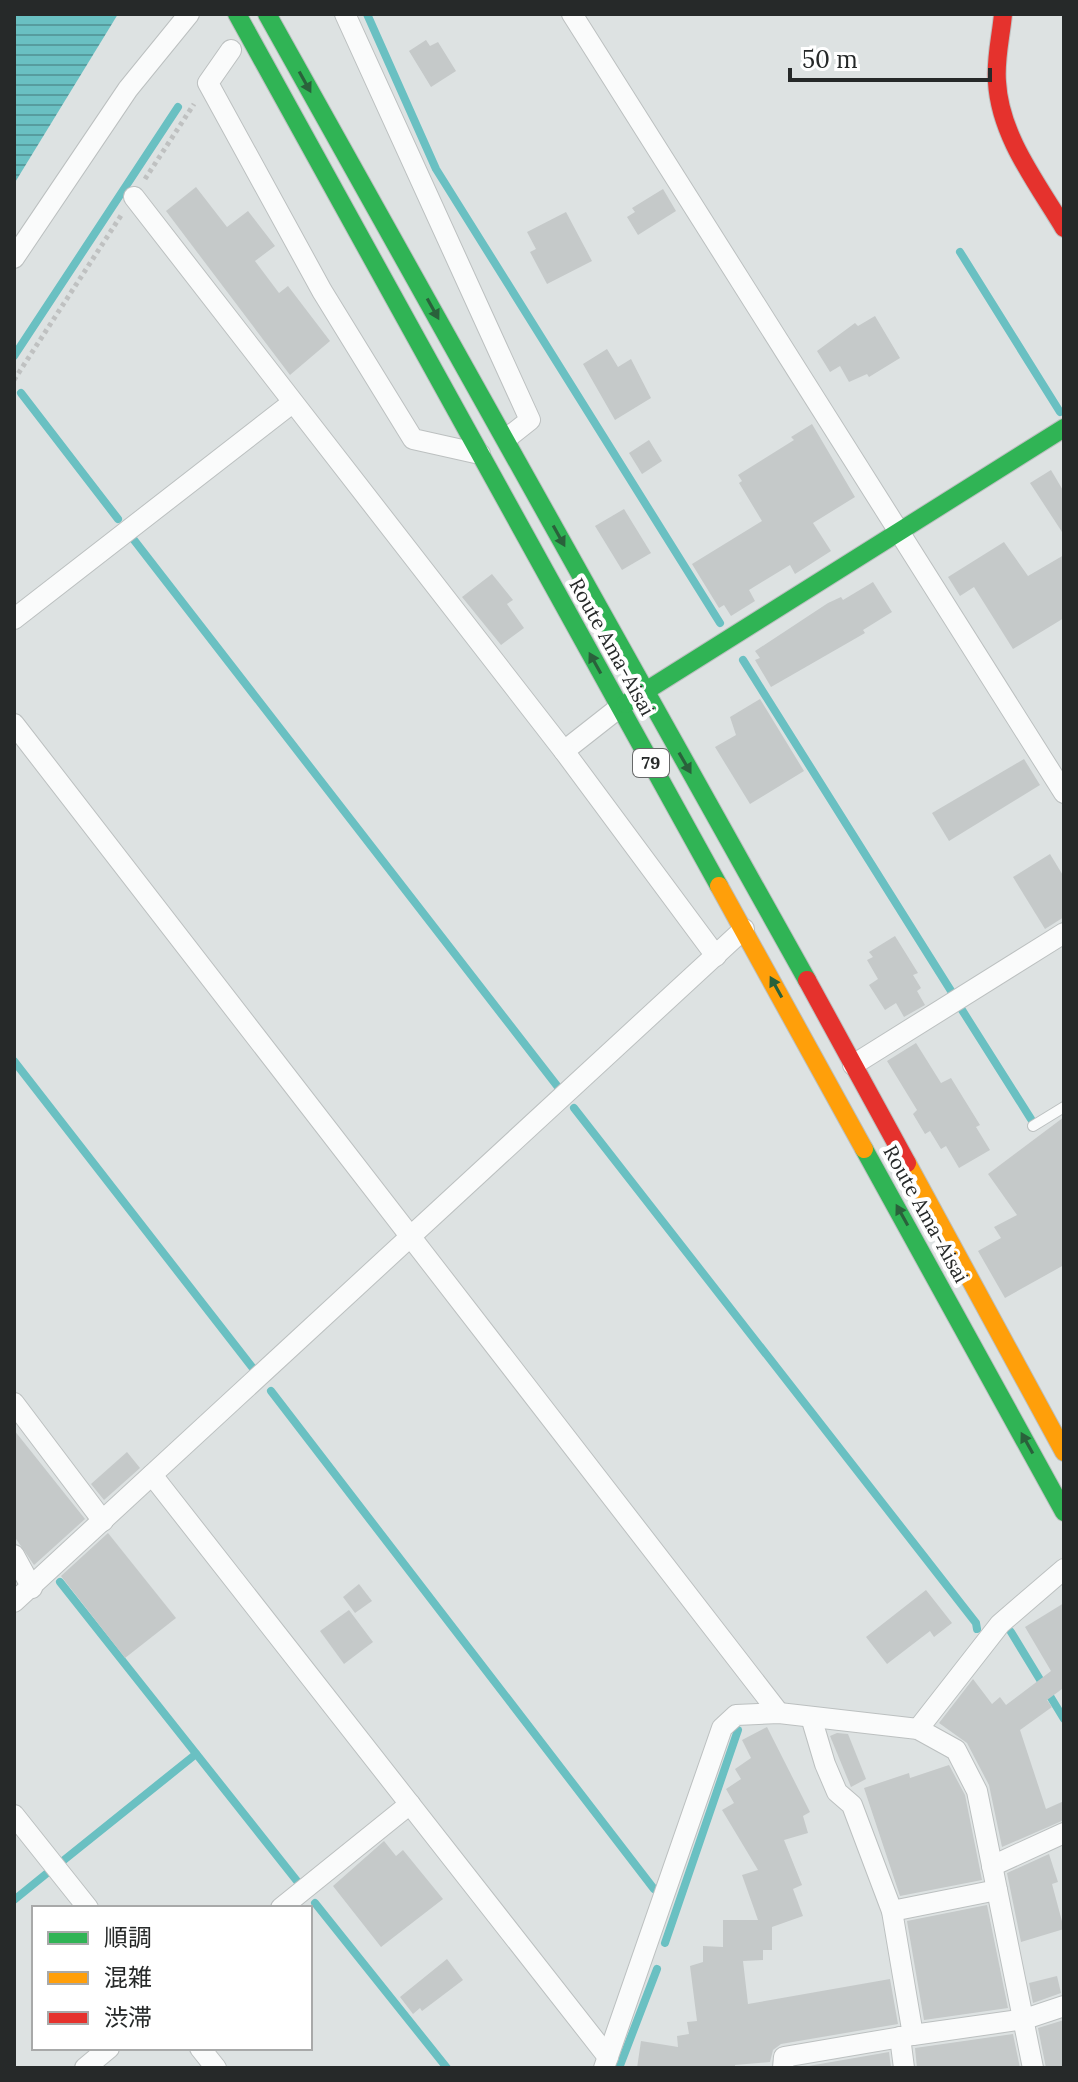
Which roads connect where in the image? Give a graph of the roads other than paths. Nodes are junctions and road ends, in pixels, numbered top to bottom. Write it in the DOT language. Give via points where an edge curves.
graph roads {
  1 [pos="189,14"];
  2 [pos="237,14"];
  3 [pos="267,14"];
  4 [pos="345,14"];
  5 [pos="572,14"];
  6 [pos="1003,14"];
  7 [pos="231,50"];
  8 [pos="134,197"];
  9 [pos="1064,228"];
  10 [pos="14,258"];
  11 [pos="292,403"];
  12 [pos="1064,428"];
  13 [pos="506,439"];
  14 [pos="480,454"];
  15 [pos="898,534"];
  16 [pos="14,619"];
  17 [pos="646,694"];
  18 [pos="620,707"];
  19 [pos="15,728"];
  20 [pos="564,751"];
  21 [pos="1064,793"];
  22 [pos="744,929"];
  23 [pos="1064,933"];
  24 [pos="716,956"];
  25 [pos="853,1065"];
  26 [pos="1064,1107"];
  27 [pos="1033,1126"];
  28 [pos="410,1236"];
  29 [pos="14,1403"];
  30 [pos="1064,1452"];
  31 [pos="152,1475"];
  32 [pos="1064,1512"];
  33 [pos="103,1521"];
  34 [pos="14,1555"];
  35 [pos="1064,1569"];
  36 [pos="32,1588"];
  37 [pos="14,1602"];
  38 [pos="779,1713"];
  39 [pos="811,1717"];
  40 [pos="918,1729"];
  41 [pos="410,1804"];
  42 [pos="14,1815"];
  43 [pos="1064,1833"];
  44 [pos="992,1866"];
  45 [pos="997,1890"];
  46 [pos="86,1906"];
  47 [pos="283,1906"];
  48 [pos="892,1911"];
  49 [pos="1064,2006"];
  50 [pos="1025,2019"];
  51 [pos="906,2036"];
  52 [pos="107,2050"];
  53 [pos="202,2050"];
  54 [pos="606,2062"];
  55 [pos="85,2068"];
  56 [pos="216,2068"];
  57 [pos="783,2068"];
  58 [pos="904,2068"];
  59 [pos="1033,2068"];
  1 -- 10 [label="street" via="128,89"];
  2 -- 14 [label="main road, Route Ama-Aisai / 79"];
  3 -- 13 [label="main road, Route Ama-Aisai / 79, one-way"];
  4 -- 13 [label="street" via="530,420"];
  5 -- 15 [label="street"];
  6 -- 9 [label="main road" via="997,89 1005,119"];
  7 -- 14 [label="street" via="208,83 322,291 413,439"];
  8 -- 11 [label="street"];
  11 -- 16 [label="street"];
  11 -- 20 [label="street"];
  12 -- 15 [label="main road"];
  13 -- 17 [label="main road, Route Ama-Aisai / 79, one-way"];
  18 -- 14 [label="main road, Route Ama-Aisai / 79, one-way"];
  15 -- 17 [label="main road"];
  15 -- 21 [label="street"];
  17 -- 18 [label="main road"];
  17 -- 25 [label="main road, Route Ama-Aisai / 79, one-way"];
  18 -- 20 [label="street"];
  18 -- 22 [label="main road, Route Ama-Aisai / 79"];
  19 -- 28 [label="street"];
  20 -- 24 [label="street"];
  22 -- 24 [label="street"];
  32 -- 22 [label="main road, Route Ama-Aisai / 79, one-way"];
  23 -- 25 [label="street"];
  24 -- 28 [label="street"];
  25 -- 30 [label="main road, Route Ama-Aisai / 79"];
  26 -- 27 [label="lane"];
  28 -- 31 [label="street"];
  28 -- 38 [label="street"];
  29 -- 33 [label="street"];
  31 -- 33 [label="street"];
  31 -- 41 [label="street"];
  33 -- 36 [label="street"];
  34 -- 36 [label="street"];
  35 -- 40 [label="street" via="1000,1624"];
  36 -- 37 [label="street"];
  38 -- 39 [label="street"];
  38 -- 54 [label="street" via="736,1715 722,1728"];
  39 -- 40 [label="street"];
  39 -- 48 [label="street" via="825,1764 837,1792 852,1805"];
  40 -- 44 [label="street" via="956,1750 977,1791"];
  41 -- 47 [label="street"];
  41 -- 54 [label="street"];
  42 -- 46 [label="street"];
  43 -- 44 [label="street"];
  44 -- 45 [label="street"];
  45 -- 48 [label="street"];
  45 -- 50 [label="street"];
  48 -- 51 [label="street"];
  49 -- 50 [label="street"];
  50 -- 51 [label="street"];
  50 -- 59 [label="street"];
  51 -- 57 [label="street" via="784,2057"];
  51 -- 58 [label="street"];
  52 -- 55 [label="street"];
  53 -- 56 [label="street"];
}
